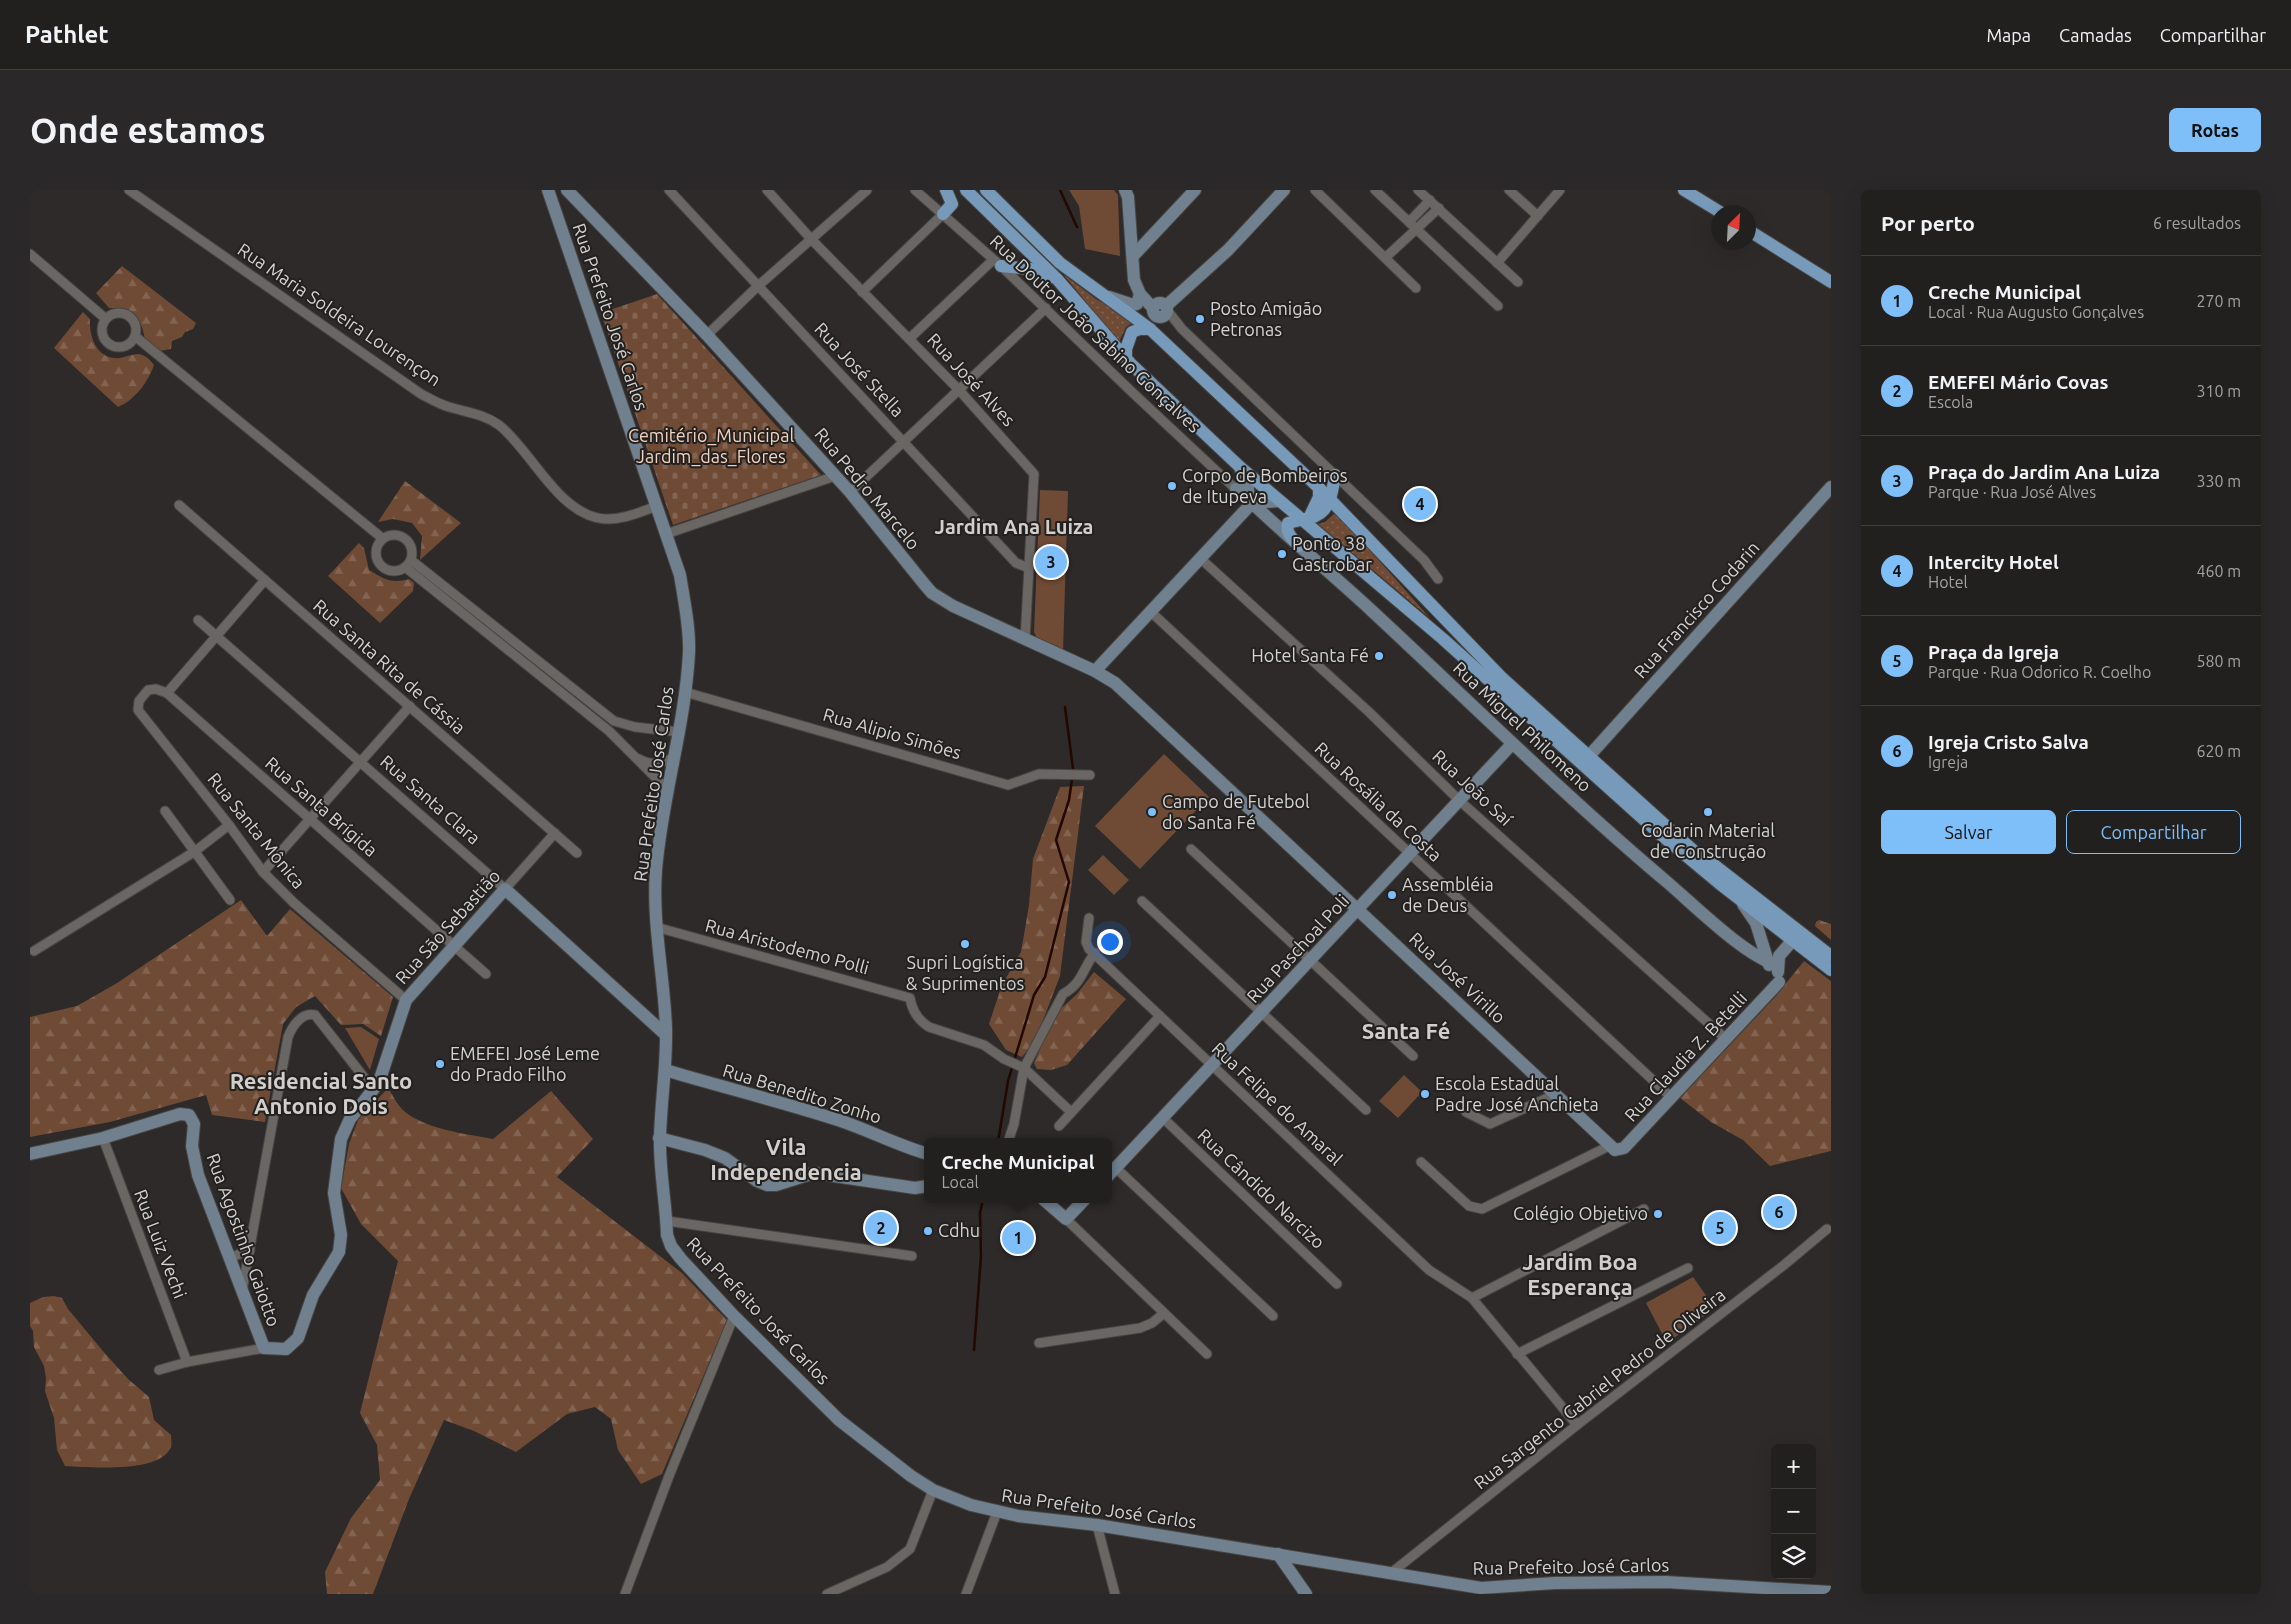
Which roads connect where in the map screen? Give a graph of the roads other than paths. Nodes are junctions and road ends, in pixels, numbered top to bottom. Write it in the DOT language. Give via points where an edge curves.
graph roads {
  1 [pos="129,190"];
  2 [pos="548,190"];
  3 [pos="567,190"];
  4 [pos="668,190"];
  5 [pos="767,190"];
  6 [pos="867,190"];
  7 [pos="915,190"];
  8 [pos="946,190"];
  9 [pos="966,190"];
  10 [pos="986,190"];
  11 [pos="1125,190"];
  12 [pos="1195,190"];
  13 [pos="1284,190"];
  14 [pos="1315,190"];
  15 [pos="1375,190"];
  16 [pos="1418,190"];
  17 [pos="1509,190"];
  18 [pos="1560,190"];
  19 [pos="1684,190"];
  20 [pos="1430,200"];
  21 [pos="1711,206"];
  22 [pos="1439,208"];
  23 [pos="943,214"];
  24 [pos="1538,216"];
  25 [pos="1409,222"];
  26 [pos="1416,229"];
  27 [pos="1756,235"];
  28 [pos="812,240"];
  29 [pos="30,254"];
  30 [pos="1133,256"];
  31 [pos="1385,258"];
  32 [pos="997,263"];
  33 [pos="1497,263"];
  34 [pos="1058,279"];
  35 [pos="1518,282"];
  36 [pos="1831,282"];
  37 [pos="758,286"];
  38 [pos="1416,288"];
  39 [pos="862,292"];
  40 [pos="1100,293"];
  41 [pos="1140,294"];
  42 [pos="1498,306"];
  43 [pos="1046,308"];
  44 [pos="1162,308"];
  45 [pos="106,319"];
  46 [pos="1150,329"];
  47 [pos="706,335"];
  48 [pos="136,337"];
  49 [pos="910,338"];
  50 [pos="1126,359"];
  51 [pos="959,390"];
  52 [pos="904,442"];
  53 [pos="1240,467"];
  54 [pos="1335,475"];
  55 [pos="835,476"];
  56 [pos="1831,487"];
  57 [pos="1242,488"];
  58 [pos="1319,488"];
  59 [pos="850,492"];
  60 [pos="1330,500"];
  61 [pos="1279,501"];
  62 [pos="1252,503"];
  63 [pos="179,505"];
  64 [pos="657,506"];
  65 [pos="1304,519"];
  66 [pos="666,534"];
  67 [pos="382,538"];
  68 [pos="1299,546"];
  69 [pos="1200,558"];
  70 [pos="408,563"];
  71 [pos="1028,568"];
  72 [pos="1438,578"];
  73 [pos="265,580"];
  74 [pos="1150,612"];
  75 [pos="198,620"];
  76 [pos="216,636"];
  77 [pos="1025,640"];
  78 [pos="1095,671"];
  79 [pos="685,692"];
  80 [pos="167,693"];
  81 [pos="410,706"];
  82 [pos="679,732"];
  83 [pos="1512,744"];
  84 [pos="632,755"];
  85 [pos="1588,756"];
  86 [pos="675,757"];
  87 [pos="360,762"];
  88 [pos="1090,775"];
  89 [pos="1460,800"];
  90 [pos="666,803"];
  91 [pos="165,811"];
  92 [pos="311,819"];
  93 [pos="229,825"];
  94 [pos="556,833"];
  95 [pos="1190,849"];
  96 [pos="195,852"];
  97 [pos="577,854"];
  98 [pos="1410,854"];
  99 [pos="263,872"];
  100 [pos="505,889"];
  101 [pos="1739,899"];
  102 [pos="230,900"];
  103 [pos="1142,901"];
  104 [pos="1358,910"];
  105 [pos="1089,918"];
  106 [pos="656,927"];
  107 [pos="1792,941"];
  108 [pos="456,945"];
  109 [pos="34,951"];
  110 [pos="1095,953"];
  111 [pos="1831,956"];
  112 [pos="1310,961"];
  113 [pos="1772,964"];
  114 [pos="1831,970"];
  115 [pos="486,974"];
  116 [pos="406,1000"];
  117 [pos="637,1008"];
  118 [pos="664,1008"];
  119 [pos="1262,1012"];
  120 [pos="1160,1016"];
  121 [pos="666,1035"];
  122 [pos="1726,1039"];
  123 [pos="1413,1056"];
  124 [pos="1213,1065"];
  125 [pos="1020,1066"];
  126 [pos="665,1070"];
  127 [pos="374,1090"];
  128 [pos="1556,1094"];
  129 [pos="1672,1098"];
  130 [pos="1366,1110"];
  131 [pos="1071,1112"];
  132 [pos="1466,1112"];
  133 [pos="1163,1118"];
  134 [pos="1059,1126"];
  135 [pos="103,1138"];
  136 [pos="660,1138"];
  137 [pos="1009,1138"];
  138 [pos="1612,1148"];
  139 [pos="924,1153"];
  140 [pos="30,1154"];
  141 [pos="1421,1162"];
  142 [pos="1112,1172"];
  143 [pos="924,1187"];
  144 [pos="1048,1203"];
  145 [pos="1081,1203"];
  146 [pos="1644,1209"];
  147 [pos="1066,1219"];
  148 [pos="666,1221"];
  149 [pos="1827,1229"];
  150 [pos="250,1250"];
  151 [pos="912,1256"];
  152 [pos="229,1258"];
  153 [pos="1688,1268"];
  154 [pos="1337,1284"];
  155 [pos="242,1294"];
  156 [pos="1472,1298"];
  157 [pos="1163,1314"];
  158 [pos="734,1316"];
  159 [pos="1273,1316"];
  160 [pos="1039,1343"];
  161 [pos="264,1348"];
  162 [pos="1207,1354"];
  163 [pos="1517,1354"];
  164 [pos="187,1362"];
  165 [pos="159,1370"];
  166 [pos="1577,1425"];
  167 [pos="933,1490"];
  168 [pos="997,1512"];
  169 [pos="1097,1525"];
  170 [pos="1278,1554"];
  171 [pos="1391,1573"];
  172 [pos="1112,1580"];
  173 [pos="1831,1592"];
  174 [pos="625,1594"];
  175 [pos="827,1594"];
  176 [pos="966,1594"];
  177 [pos="1110,1594"];
  178 [pos="1115,1594"];
  179 [pos="1306,1594"];
  1 -- 64 [label="street, Rua Maria Soldeira Lourençon" via="422,394 444,406 479,414 498,425 515,440 560,494 582,513 604,519 622,518"];
  2 -- 64 [label="street, Rua Prefeito José Carlos"];
  3 -- 47 [label="street, Rua Pedro Marcelo"];
  4 -- 37 [label="street, Rua José Stella"];
  5 -- 28 [label="street, Rua José Alves"];
  6 -- 28 [label="street"];
  7 -- 23 [label="street, Rua Doutor João Sabino Gonçalves"];
  8 -- 23 [label="main road" via="952,204"];
  9 -- 34 [label="main road"];
  10 -- 40 [label="main road" via="1060,263"];
  11 -- 30 [label="street"];
  12 -- 30 [label="street"];
  13 -- 44 [label="street" via="1228,250"];
  14 -- 31 [label="street"];
  15 -- 25 [label="street"];
  16 -- 20 [label="street"];
  17 -- 24 [label="street"];
  18 -- 24 [label="street"];
  19 -- 21 [label="main road"];
  20 -- 22 [label="street"];
  20 -- 25 [label="street"];
  22 -- 26 [label="street"];
  22 -- 33 [label="street"];
  23 -- 32 [label="street, Rua Doutor João Sabino Gonçalves"];
  23 -- 39 [label="street"];
  24 -- 33 [label="street"];
  25 -- 26 [label="street"];
  26 -- 31 [label="street"];
  26 -- 42 [label="street"];
  27 -- 36 [label="main road"];
  28 -- 37 [label="street"];
  28 -- 39 [label="street, Rua José Alves"];
  29 -- 45 [label="street"];
  30 -- 41 [label="street" via="1132,270"];
  31 -- 38 [label="street"];
  32 -- 34 [label="main road" via="1030,269"];
  32 -- 43 [label="street, Rua Doutor João Sabino Gonçalves"];
  32 -- 49 [label="street"];
  33 -- 35 [label="street"];
  34 -- 50 [label="main road"];
  37 -- 47 [label="street"];
  37 -- 52 [label="street, Rua José Stella"];
  39 -- 49 [label="street, Rua José Alves"];
  40 -- 41 [label="street" via="1132,305 1137,304"];
  40 -- 46 [label="main road"];
  41 -- 44 [label="street"];
  43 -- 51 [label="street"];
  43 -- 57 [label="street, Rua Doutor João Sabino Gonçalves" via="1133,393"];
  44 -- 54 [label="street"];
  45 -- 48 [label="street" via="116,313 124,313 135,322"];
  45 -- 48 [label="street" via="102,334 108,344 125,347"];
  46 -- 50 [label="main road" via="1132,332"];
  46 -- 58 [label="main road"];
  47 -- 55 [label="street, Rua Pedro Marcelo"];
  48 -- 67 [label="street"];
  49 -- 51 [label="street, Rua José Alves"];
  50 -- 53 [label="main road"];
  51 -- 52 [label="street"];
  51 -- 71 [label="street, Rua José Alves" via="1034,474"];
  52 -- 59 [label="street"];
  52 -- 71 [label="street, Rua José Stella" via="1016,563"];
  53 -- 57 [label="street"];
  53 -- 61 [label="main road"];
  54 -- 60 [label="main road"];
  54 -- 72 [label="street" via="1424,560"];
  55 -- 59 [label="street, Rua Pedro Marcelo"];
  55 -- 66 [label="street"];
  56 -- 85 [label="street, Rua Francisco Codarin"];
  57 -- 62 [label="street"];
  58 -- 60 [label="main road"];
  58 -- 65 [label="main road" via="1319,497"];
  59 -- 77 [label="street, Rua Pedro Marcelo" via="932,593"];
  60 -- 65 [label="main road" via="1318,517"];
  60 -- 85 [label="main road" via="1501,676"];
  61 -- 62 [label="street"];
  61 -- 65 [label="main road"];
  62 -- 68 [label="street, Rua Miguel Philomeno"];
  62 -- 69 [label="street"];
  63 -- 73 [label="street, Rua Santa Rita de Cássia"];
  64 -- 66 [label="street, Rua Prefeito José Carlos"];
  65 -- 68 [label="main road" via="1288,523 1287,528"];
  65 -- 101 [label="main road" via="1617,796"];
  66 -- 79 [label="street, Rua Prefeito José Carlos" via="684,598 689,652"];
  67 -- 70 [label="street" via="393,534 405,538 412,548"];
  67 -- 70 [label="street" via="375,551 378,563 388,570 400,570"];
  68 -- 83 [label="street, Rua Miguel Philomeno"];
  69 -- 74 [label="street"];
  69 -- 89 [label="street, Rua João Saí"];
  70 -- 82 [label="street" via="614,721"];
  70 -- 84 [label="street" via="609,731"];
  71 -- 77 [label="street, Rua José Alves"];
  73 -- 76 [label="street"];
  73 -- 81 [label="street, Rua Santa Rita de Cássia"];
  74 -- 78 [label="street"];
  74 -- 98 [label="street, Rua Rosália da Costa"];
  75 -- 76 [label="street, Rua Santa Clara"];
  76 -- 80 [label="street"];
  76 -- 87 [label="street, Rua Santa Clara"];
  77 -- 78 [label="street, Rua Pedro Marcelo"];
  78 -- 104 [label="street, Rua José Virillo" via="1115,683"];
  79 -- 82 [label="street, Rua Prefeito José Carlos"];
  79 -- 88 [label="street, Rua Alipio Simões" via="1008,785 1039,774"];
  80 -- 92 [label="street, Rua Santa Brígida"];
  80 -- 93 [label="street, Rua Santa Mônica" via="148,690 139,701 138,710"];
  81 -- 87 [label="street"];
  81 -- 94 [label="street, Rua Santa Rita de Cássia"];
  82 -- 86 [label="street, Rua Prefeito José Carlos"];
  83 -- 89 [label="street, Rua Paschoal Poli"];
  83 -- 113 [label="street, Rua Miguel Philomeno" via="1740,944"];
  84 -- 86 [label="street" via="649,764 659,765"];
  84 -- 90 [label="street" via="659,781"];
  85 -- 111 [label="main road" via="1696,853"];
  86 -- 90 [label="street, Rua Prefeito José Carlos"];
  87 -- 92 [label="street"];
  87 -- 100 [label="street, Rua Santa Clara"];
  89 -- 98 [label="street, Rua Paschoal Poli"];
  89 -- 122 [label="street, Rua João Saí"];
  90 -- 106 [label="street, Rua Prefeito José Carlos" via="656,870"];
  91 -- 96 [label="street"];
  92 -- 99 [label="street"];
  92 -- 108 [label="street, Rua Santa Brígida"];
  93 -- 96 [label="street"];
  93 -- 99 [label="street, Rua Santa Mônica"];
  94 -- 97 [label="street, Rua Santa Rita de Cássia"];
  94 -- 100 [label="street, Rua São Sebastião"];
  95 -- 112 [label="street"];
  96 -- 102 [label="street"];
  96 -- 109 [label="street"];
  98 -- 104 [label="street, Rua Paschoal Poli"];
  98 -- 129 [label="street, Rua Rosália da Costa"];
  99 -- 116 [label="street, Rua Santa Mônica"];
  100 -- 108 [label="street, Rua São Sebastião"];
  100 -- 117 [label="street, Rua Santa Clara"];
  101 -- 107 [label="main road"];
  101 -- 113 [label="street" via="1756,923"];
  103 -- 119 [label="street"];
  104 -- 112 [label="street, Rua Paschoal Poli"];
  104 -- 128 [label="street, Rua José Virillo"];
  105 -- 110 [label="street, Rua Felipe do Amaral" via="1086,942"];
  106 -- 118 [label="street, Rua Prefeito José Carlos"];
  106 -- 125 [label="street, Rua Aristodemo Polli" via="910,998 912,1009 922,1023 984,1045"];
  107 -- 113 [label="street"];
  107 -- 114 [label="main road"];
  108 -- 115 [label="street, Rua Santa Brígida"];
  108 -- 116 [label="street, Rua São Sebastião"];
  110 -- 120 [label="street, Rua Felipe do Amaral"];
  110 -- 125 [label="street" via="1088,961 1081,980 1063,994"];
  112 -- 119 [label="street, Rua Paschoal Poli"];
  112 -- 123 [label="street"];
  113 -- 122 [label="street, Rua Claudia Z. Betelli" via="1779,982"];
  116 -- 127 [label="street, Rua São Sebastião"];
  117 -- 118 [label="street"];
  117 -- 121 [label="street, Rua Santa Clara"];
  118 -- 121 [label="street, Rua Prefeito José Carlos"];
  119 -- 124 [label="street, Rua Paschoal Poli"];
  119 -- 130 [label="street"];
  120 -- 124 [label="street, Rua Felipe do Amaral"];
  120 -- 131 [label="street"];
  121 -- 126 [label="street, Rua Prefeito José Carlos"];
  122 -- 129 [label="street, Rua Claudia Z. Betelli"];
  124 -- 133 [label="street, Rua Paschoal Poli"];
  124 -- 156 [label="street, Rua Felipe do Amaral" via="1429,1270"];
  125 -- 131 [label="street"];
  125 -- 137 [label="street" via="1014,1124"];
  126 -- 136 [label="street, Rua Prefeito José Carlos"];
  126 -- 139 [label="street, Rua Benedito Zonho" via="836,1119"];
  127 -- 150 [label="street" via="315,1015 293,1024"];
  127 -- 161 [label="street, Rua São Sebastião" via="350,1119 341,1139 334,1194 341,1235 339,1252 313,1295 301,1333 292,1345 286,1349"];
  128 -- 132 [label="street" via="1490,1124"];
  128 -- 138 [label="street, Rua José Virillo"];
  129 -- 138 [label="street, Rua Claudia Z. Betelli" via="1624,1148"];
  131 -- 134 [label="street"];
  133 -- 142 [label="street, Rua Paschoal Poli"];
  133 -- 154 [label="street, Rua Cândido Narcizo"];
  135 -- 140 [label="street"];
  135 -- 152 [label="street, Rua Agostinho Gaiotto" via="180,1114 189,1115 194,1124 192,1146 198,1175"];
  135 -- 164 [label="street, Rua Luiz Vechi"];
  136 -- 143 [label="street" via="725,1158 767,1185 814,1173"];
  136 -- 148 [label="street, Rua Prefeito José Carlos"];
  138 -- 141 [label="street" via="1482,1209 1469,1206"];
  142 -- 159 [label="street"];
  144 -- 147 [label="street"];
  145 -- 147 [label="street"];
  146 -- 156 [label="street"];
  147 -- 157 [label="street"];
  148 -- 151 [label="street"];
  148 -- 158 [label="street, Rua Prefeito José Carlos" via="671,1246"];
  149 -- 166 [label="street, Rua Sargento Gabriel Pedro de Oliveira"];
  150 -- 152 [label="street"];
  150 -- 155 [label="street"];
  152 -- 155 [label="street, Rua Agostinho Gaiotto"];
  153 -- 163 [label="street"];
  155 -- 161 [label="street, Rua Agostinho Gaiotto"];
  156 -- 163 [label="street, Rua Felipe do Amaral"];
  157 -- 160 [label="street" via="1140,1328"];
  157 -- 162 [label="street"];
  158 -- 167 [label="street, Rua Prefeito José Carlos" via="839,1420"];
  158 -- 174 [label="street"];
  161 -- 164 [label="street"];
  163 -- 166 [label="street, Rua Felipe do Amaral"];
  164 -- 165 [label="street"];
  166 -- 171 [label="street, Rua Sargento Gabriel Pedro de Oliveira"];
  167 -- 168 [label="street, Rua Prefeito José Carlos"];
  167 -- 175 [label="street" via="910,1549 887,1567"];
  168 -- 169 [label="street, Rua Prefeito José Carlos"];
  168 -- 176 [label="street"];
  169 -- 170 [label="street, Rua Prefeito José Carlos"];
  169 -- 172 [label="street"];
  170 -- 171 [label="street, Rua Prefeito José Carlos"];
  170 -- 179 [label="street"];
  171 -- 173 [label="street, Rua Prefeito José Carlos" via="1481,1588 1555,1583 1666,1582"];
  172 -- 177 [label="street"];
  172 -- 178 [label="street"];
}
